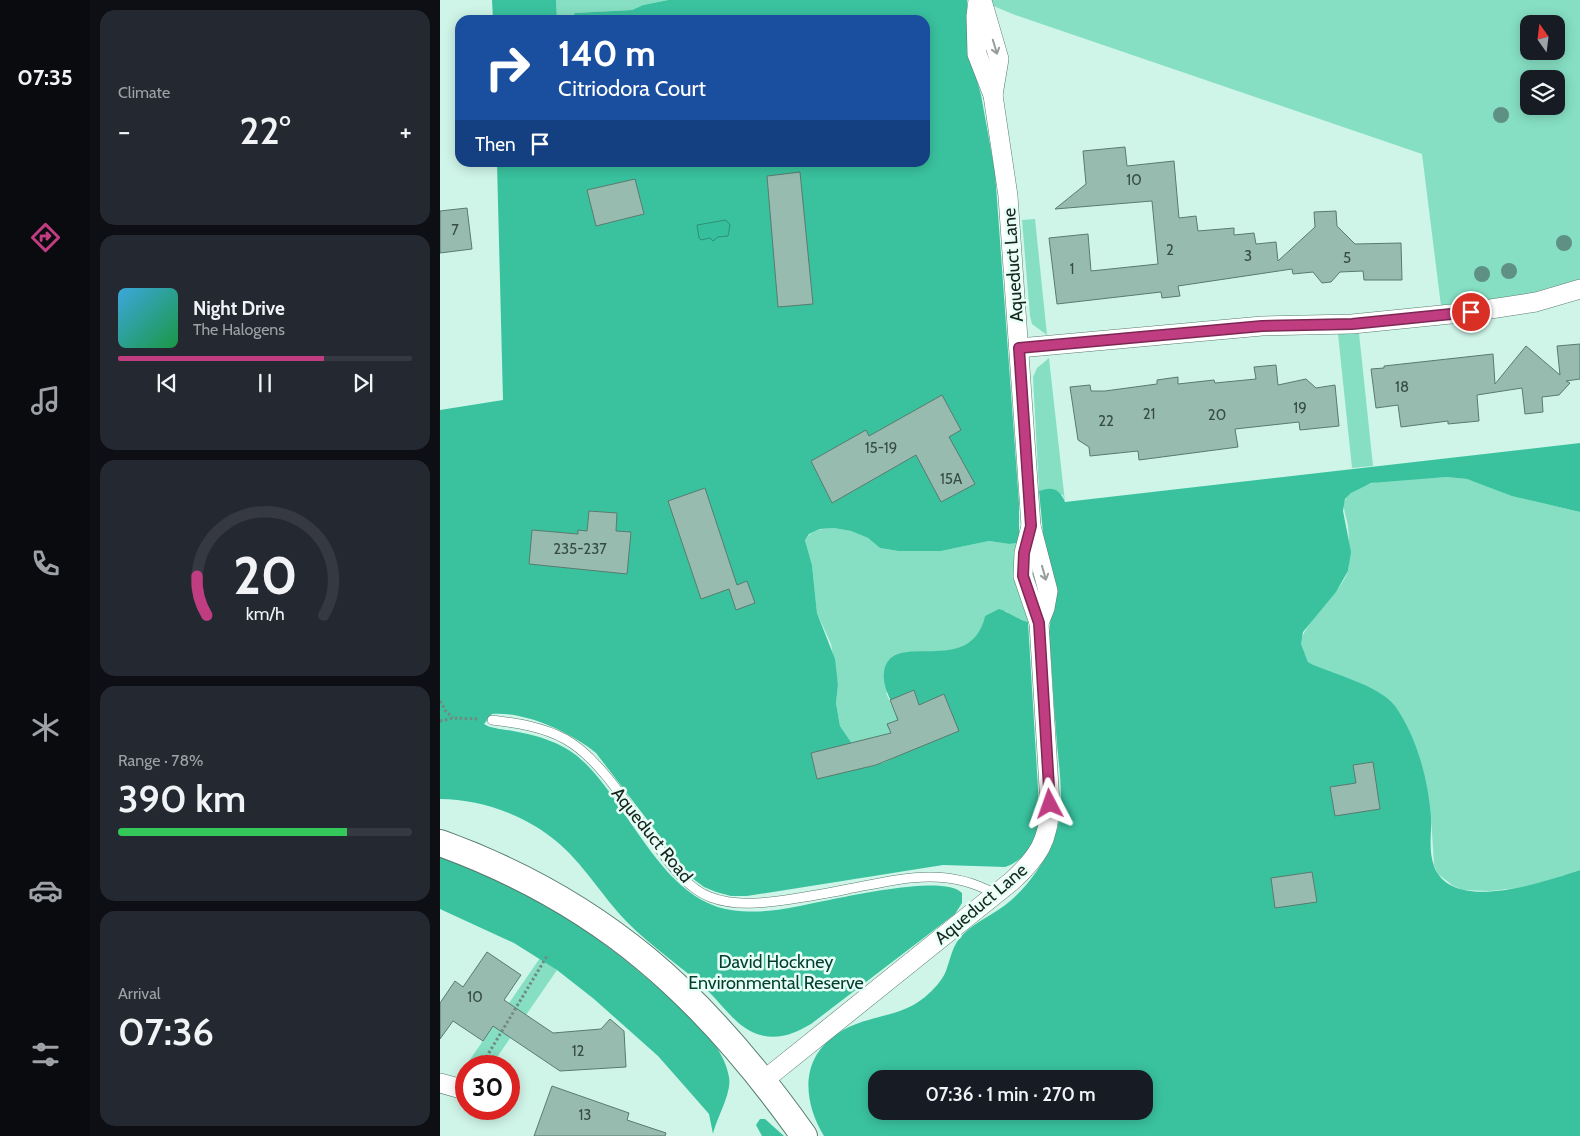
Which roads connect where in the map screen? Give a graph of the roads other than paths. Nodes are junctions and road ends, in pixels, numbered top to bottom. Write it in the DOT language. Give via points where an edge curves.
graph roads {
  1 [pos="978,0"];
  2 [pos="982,0"];
  3 [pos="992,95"];
  4 [pos="1580,289"];
  5 [pos="1019,348"];
  6 [pos="492,720"];
  7 [pos="440,843"];
  8 [pos="996,894"];
  9 [pos="763,1081"];
  10 [pos="804,1136"];
  1 -- 3 [label="street, Aqueduct Lane" via="978,54"];
  2 -- 3 [label="street, Aqueduct Lane, one-way" via="999,59"];
  3 -- 5 [label="street, Aqueduct Lane" via="1008,196"];
  4 -- 5 [label="street" via="1536,302 1471,312 1352,324 1262,326"];
  5 -- 8 [label="street, Aqueduct Lane" via="1031,526 1048,591 1039,623 1050,819 1048,832 1037,855"];
  6 -- 8 [label="lane, Aqueduct Road" via="556,735 586,754 685,880 708,896 739,903 775,902 906,878 940,876 970,881"];
  7 -- 9 [label="main road" via="499,868 565,902 636,949 693,1000"];
  8 -- 9 [label="street, Aqueduct Lane"];
  9 -- 10 [label="main road"];
}
